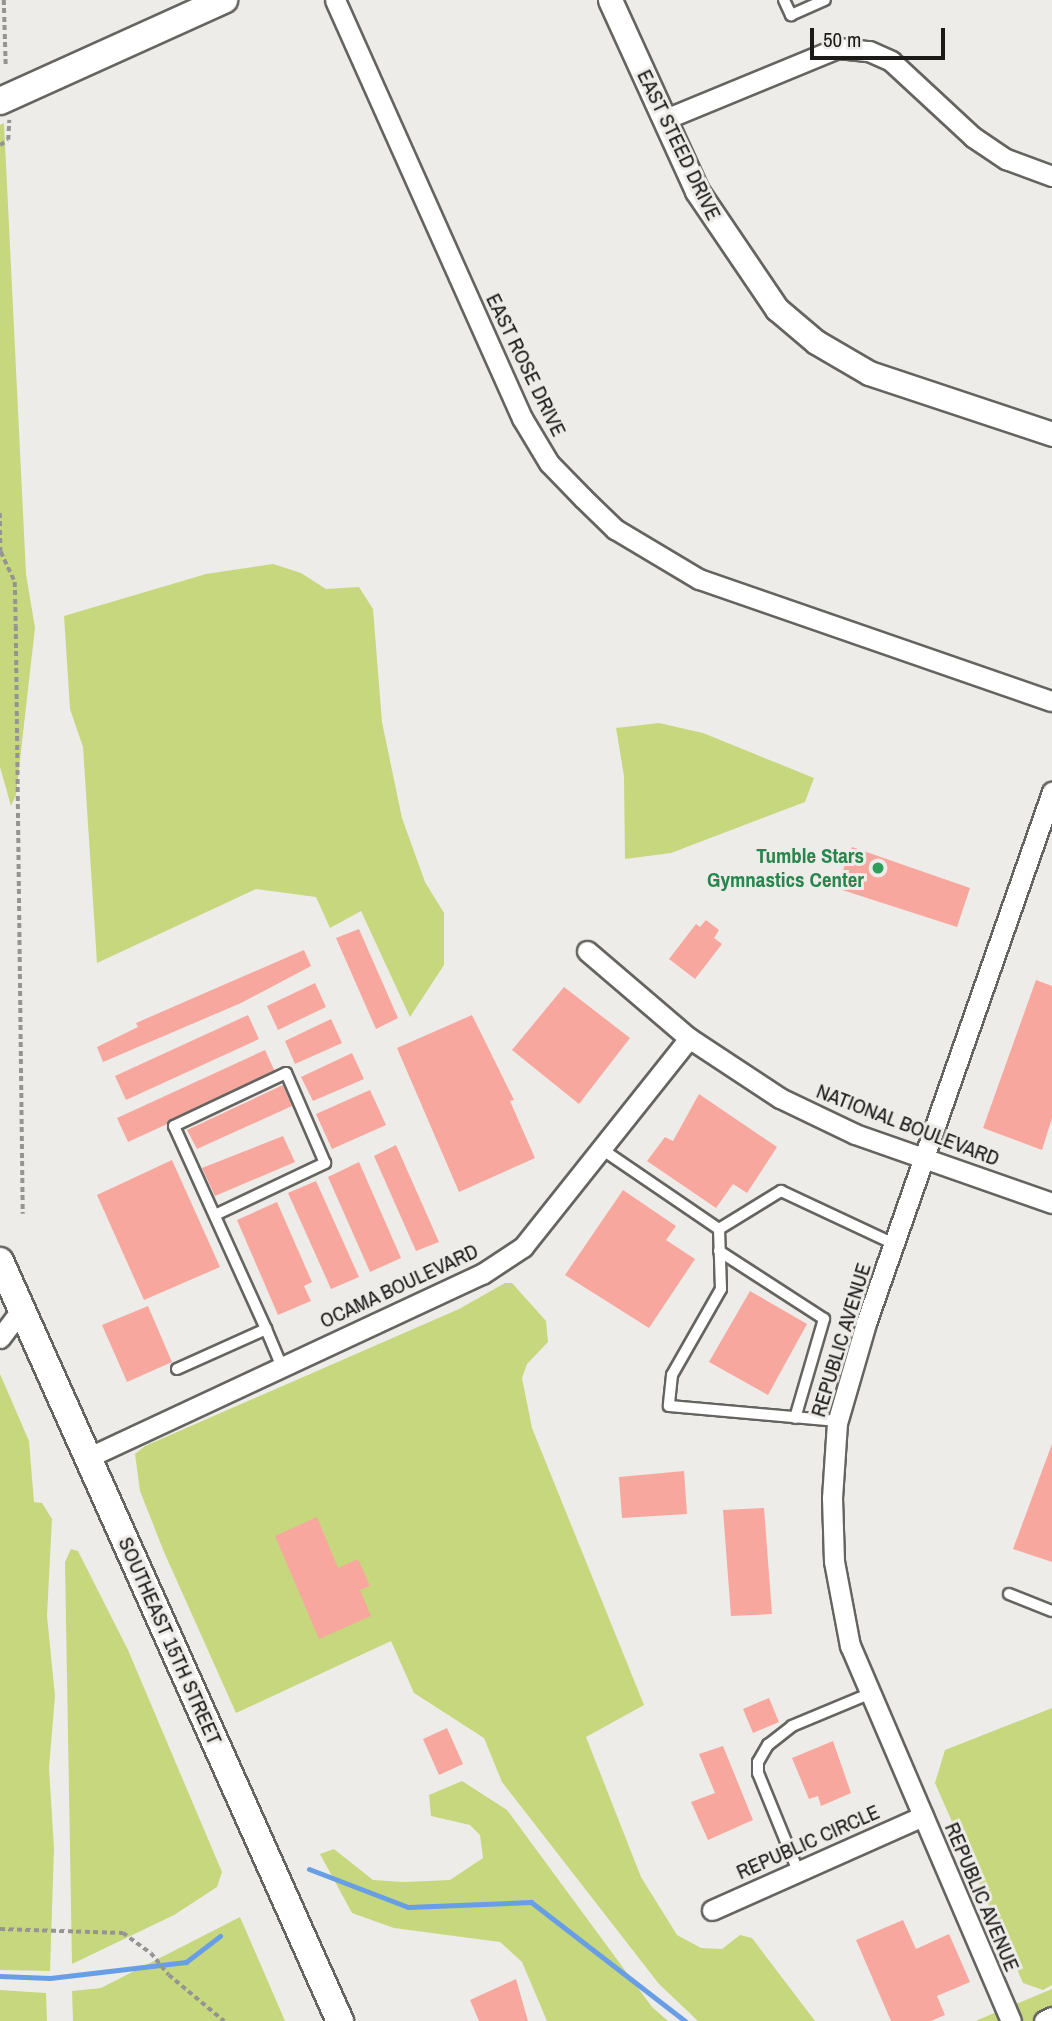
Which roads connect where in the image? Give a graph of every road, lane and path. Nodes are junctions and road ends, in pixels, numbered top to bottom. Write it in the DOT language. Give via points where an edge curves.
graph roads {
  1 [pos="4,0"];
  2 [pos="223,0"];
  3 [pos="335,0"];
  4 [pos="610,0"];
  5 [pos="784,0"];
  6 [pos="825,0"];
  7 [pos="6,68"];
  8 [pos="4,109"];
  9 [pos="663,120"];
  10 [pos="0,145"];
  11 [pos="1052,177"];
  12 [pos="1052,434"];
  13 [pos="0,513"];
  14 [pos="1052,701"];
  15 [pos="1052,792"];
  16 [pos="587,951"];
  17 [pos="689,1038"];
  18 [pos="603,1150"];
  19 [pos="923,1158"];
  20 [pos="1052,1203"];
  21 [pos="23,1214"];
  22 [pos="215,1214"];
  23 [pos="719,1229"];
  24 [pos="894,1244"];
  25 [pos="719,1251"];
  26 [pos="0,1261"];
  27 [pos="22,1309"];
  28 [pos="266,1329"];
  29 [pos="0,1338"];
  30 [pos="282,1367"];
  31 [pos="177,1369"];
  32 [pos="795,1418"];
  33 [pos="838,1421"];
  34 [pos="88,1458"];
  35 [pos="1009,1594"];
  36 [pos="1052,1611"];
  37 [pos="869,1694"];
  38 [pos="923,1816"];
  39 [pos="798,1871"];
  40 [pos="712,1910"];
  41 [pos="0,1929"];
  42 [pos="1052,2017"];
  43 [pos="224,2021"];
  44 [pos="340,2021"];
  45 [pos="1011,2021"];
  46 [pos="1044,2021"];
  1 -- 7 [label="path"];
  2 -- 8 [label="main road"];
  3 -- 14 [label="street, EAST ROSE DRIVE" via="522,418 549,463 591,506 615,529 699,579"];
  4 -- 9 [label="street, EAST STEED DRIVE"];
  5 -- 6 [label="lane" via="791,15"];
  8 -- 10 [label="path" via="9,136"];
  9 -- 11 [label="street" via="838,48 869,51 891,61 973,137 1006,159"];
  9 -- 12 [label="street, EAST STEED DRIVE" via="697,191 736,254 776,309 816,342 869,373"];
  13 -- 21 [label="path" via="1,552 15,582"];
  15 -- 19 [label="street, REPUBLIC AVENUE"];
  16 -- 17 [label="street, NATIONAL BOULEVARD"];
  17 -- 18 [label="street, OCAMA BOULEVARD"];
  17 -- 19 [label="street, NATIONAL BOULEVARD" via="780,1098 855,1134"];
  18 -- 23 [label="lane"];
  18 -- 30 [label="street, OCAMA BOULEVARD" via="541,1227 508,1257 482,1274"];
  19 -- 20 [label="street, NATIONAL BOULEVARD"];
  19 -- 24 [label="street, REPUBLIC AVENUE"];
  22 -- 22 [label="lane" via="174,1126 286,1073 325,1163"];
  22 -- 28 [label="lane"];
  23 -- 24 [label="lane" via="781,1191"];
  23 -- 25 [label="lane"];
  24 -- 33 [label="street, REPUBLIC AVENUE"];
  25 -- 32 [label="lane" via="824,1319"];
  25 -- 32 [label="lane" via="721,1289 672,1375 669,1406"];
  26 -- 27 [label="main road, SOUTHEAST 15TH STREET"];
  27 -- 29 [label="street"];
  27 -- 34 [label="main road, SOUTHEAST 15TH STREET"];
  28 -- 30 [label="lane"];
  28 -- 31 [label="lane"];
  30 -- 34 [label="street, OCAMA BOULEVARD"];
  32 -- 33 [label="lane"];
  33 -- 37 [label="street, REPUBLIC AVENUE" via="834,1562 850,1646"];
  34 -- 44 [label="main road, SOUTHEAST 15TH STREET"];
  35 -- 36 [label="lane"];
  37 -- 38 [label="street, REPUBLIC AVENUE"];
  37 -- 39 [label="lane" via="792,1726 768,1745 758,1762 758,1773"];
  38 -- 39 [label="street, REPUBLIC CIRCLE"];
  38 -- 45 [label="street, REPUBLIC AVENUE"];
  39 -- 40 [label="street, REPUBLIC CIRCLE"];
  41 -- 43 [label="path" via="123,1933"];
  42 -- 46 [label="street"];
}
